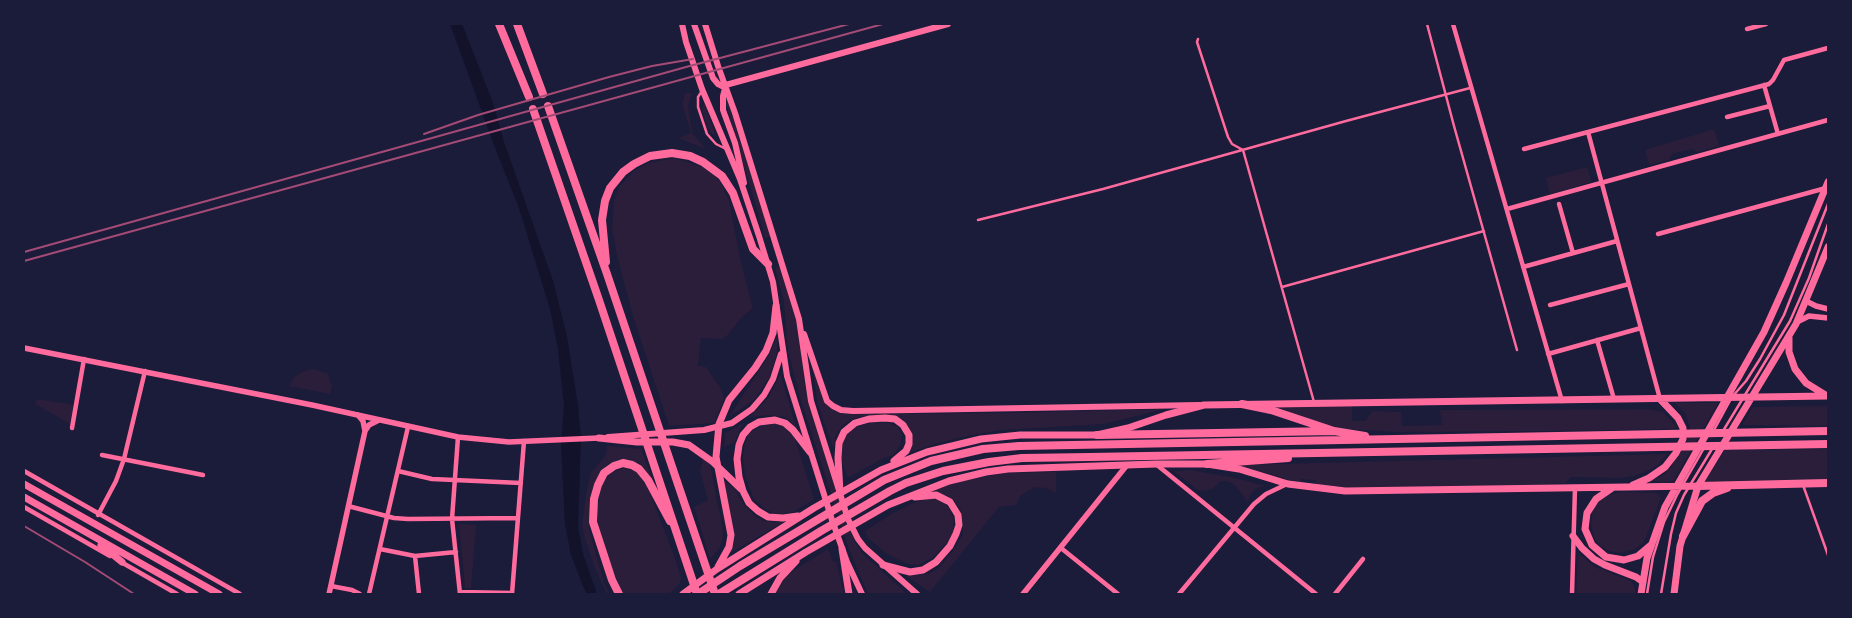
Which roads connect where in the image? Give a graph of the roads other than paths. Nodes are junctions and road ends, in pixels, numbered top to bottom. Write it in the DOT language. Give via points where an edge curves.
graph roads {
  1 [pos="499,24"];
  2 [pos="517,24"];
  3 [pos="682,24"];
  4 [pos="694,24"];
  5 [pos="705,24"];
  6 [pos="948,24"];
  7 [pos="1427,24"];
  8 [pos="1453,24"];
  9 [pos="1766,24"];
  10 [pos="1747,29"];
  11 [pos="1198,39"];
  12 [pos="1828,48"];
  13 [pos="726,85"];
  14 [pos="1764,85"];
  15 [pos="1472,88"];
  16 [pos="702,89"];
  17 [pos="543,94"];
  18 [pos="1446,94"];
  19 [pos="529,97"];
  20 [pos="548,106"];
  21 [pos="1770,106"];
  22 [pos="533,109"];
  23 [pos="1727,118"];
  24 [pos="1828,120"];
  25 [pos="1588,132"];
  26 [pos="1778,134"];
  27 [pos="726,149"];
  28 [pos="1524,149"];
  29 [pos="1242,150"];
  30 [pos="1601,183"];
  31 [pos="1827,185"];
  32 [pos="748,200"];
  33 [pos="1559,204"];
  34 [pos="1828,204"];
  35 [pos="1506,209"];
  36 [pos="978,220"];
  37 [pos="1828,224"];
  38 [pos="1484,231"];
  39 [pos="1658,234"];
  40 [pos="1617,241"];
  41 [pos="1828,247"];
  42 [pos="1573,253"];
  43 [pos="768,264"];
  44 [pos="1523,267"];
  45 [pos="607,274"];
  46 [pos="1629,284"];
  47 [pos="1282,287"];
  48 [pos="1806,301"];
  49 [pos="1550,305"];
  50 [pos="776,306"];
  51 [pos="1828,309"];
  52 [pos="799,318"];
  53 [pos="1828,318"];
  54 [pos="1796,324"];
  55 [pos="1640,328"];
  56 [pos="1790,334"];
  57 [pos="1597,340"];
  58 [pos="24,348"];
  59 [pos="782,350"];
  60 [pos="1518,350"];
  61 [pos="1548,354"];
  62 [pos="84,359"];
  63 [pos="145,371"];
  64 [pos="1828,396"];
  65 [pos="1730,397"];
  66 [pos="1660,398"];
  67 [pos="1743,398"];
  68 [pos="1752,398"];
  69 [pos="1614,399"];
  70 [pos="1562,401"];
  71 [pos="1314,402"];
  72 [pos="1242,404"];
  73 [pos="1204,405"];
  74 [pos="358,415"];
  75 [pos="380,420"];
  76 [pos="408,427"];
  77 [pos="72,428"];
  78 [pos="365,431"];
  79 [pos="1334,431"];
  80 [pos="1828,431"];
  81 [pos="1097,435"];
  82 [pos="458,437"];
  83 [pos="599,438"];
  84 [pos="1381,440"];
  85 [pos="524,441"];
  86 [pos="1828,444"];
  87 [pos="810,452"];
  88 [pos="1340,452"];
  89 [pos="102,455"];
  90 [pos="124,459"];
  91 [pos="1156,464"];
  92 [pos="1208,464"];
  93 [pos="1127,465"];
  94 [pos="881,470"];
  95 [pos="24,471"];
  96 [pos="398,471"];
  97 [pos="204,475"];
  98 [pos="455,480"];
  99 [pos="521,483"];
  100 [pos="1828,483"];
  101 [pos="24,484"];
  102 [pos="1288,484"];
  103 [pos="1803,484"];
  104 [pos="1686,486"];
  105 [pos="1737,486"];
  106 [pos="1615,487"];
  107 [pos="1628,487"];
  108 [pos="1576,488"];
  109 [pos="743,491"];
  110 [pos="840,492"];
  111 [pos="24,497"];
  112 [pos="888,505"];
  113 [pos="348,506"];
  114 [pos="24,507"];
  115 [pos="803,514"];
  116 [pos="98,515"];
  117 [pos="387,516"];
  118 [pos="518,518"];
  119 [pos="452,519"];
  120 [pos="1234,527"];
  121 [pos="676,530"];
  122 [pos="87,533"];
  123 [pos="1573,536"];
  124 [pos="1683,536"];
  125 [pos="1651,545"];
  126 [pos="1060,548"];
  127 [pos="380,549"];
  128 [pos="842,549"];
  129 [pos="456,552"];
  130 [pos="806,552"];
  131 [pos="1828,555"];
  132 [pos="415,556"];
  133 [pos="1363,559"];
  134 [pos="122,562"];
  135 [pos="883,565"];
  136 [pos="716,570"];
  137 [pos="1642,582"];
  138 [pos="330,586"];
  139 [pos="460,593"];
  140 [pos="685,593"];
  141 [pos="721,593"];
  142 [pos="177,594"];
  143 [pos="195,594"];
  144 [pos="219,594"];
  145 [pos="240,594"];
  146 [pos="329,594"];
  147 [pos="360,594"];
  148 [pos="369,594"];
  149 [pos="419,594"];
  150 [pos="512,594"];
  151 [pos="619,594"];
  152 [pos="698,594"];
  153 [pos="714,594"];
  154 [pos="739,594"];
  155 [pos="771,594"];
  156 [pos="849,594"];
  157 [pos="862,594"];
  158 [pos="917,594"];
  159 [pos="1023,594"];
  160 [pos="1118,594"];
  161 [pos="1179,594"];
  162 [pos="1316,594"];
  163 [pos="1335,594"];
  164 [pos="1572,594"];
  165 [pos="1641,594"];
  166 [pos="1646,594"];
  167 [pos="1661,594"];
  168 [pos="1674,594"];
  1 -- 19 [label="highway"];
  2 -- 17 [label="highway"];
  3 -- 16 [label="main road"];
  4 -- 13 [label="main road" via="714,80 719,85"];
  5 -- 13 [label="main road"];
  6 -- 13 [label="main road"];
  7 -- 18 [label="lane"];
  8 -- 15 [label="street"];
  9 -- 10 [label="street"];
  11 -- 29 [label="lane" via="1228,137"];
  12 -- 14 [label="street" via="1784,60 1771,82"];
  13 -- 32 [label="main road" via="724,110"];
  13 -- 52 [label="main road"];
  14 -- 21 [label="street"];
  14 -- 25 [label="street"];
  15 -- 18 [label="lane"];
  15 -- 35 [label="street"];
  16 -- 27 [label="main road"];
  16 -- 27 [label="lane" via="698,107 704,128 711,140"];
  18 -- 29 [label="lane"];
  18 -- 38 [label="lane"];
  20 -- 45 [label="highway"];
  21 -- 23 [label="street"];
  21 -- 26 [label="street"];
  22 -- 121 [label="highway"];
  24 -- 26 [label="street"];
  25 -- 28 [label="street"];
  25 -- 30 [label="street"];
  26 -- 30 [label="street"];
  27 -- 32 [label="main road"];
  29 -- 36 [label="lane"];
  29 -- 47 [label="lane"];
  30 -- 35 [label="street"];
  30 -- 40 [label="street"];
  31 -- 39 [label="street"];
  31 -- 65 [label="main road" via="1770,318"];
  32 -- 43 [label="main road"];
  33 -- 42 [label="street"];
  34 -- 65 [label="lane" via="1784,315 1746,381"];
  35 -- 44 [label="street"];
  37 -- 67 [label="lane" via="1797,308"];
  38 -- 47 [label="lane"];
  38 -- 60 [label="lane"];
  40 -- 42 [label="street"];
  40 -- 46 [label="street"];
  41 -- 48 [label="main road"];
  42 -- 44 [label="street"];
  43 -- 45 [label="highway" via="753,249 733,193 722,176 690,156 664,154 645,158 628,167 610,188 602,220"];
  43 -- 50 [label="main road"];
  44 -- 61 [label="street"];
  45 -- 153 [label="highway"];
  46 -- 49 [label="street"];
  46 -- 55 [label="street"];
  47 -- 71 [label="lane"];
  48 -- 51 [label="street"];
  48 -- 54 [label="main road"];
  50 -- 59 [label="main road"];
  50 -- 136 [label="main road" via="773,333 766,352 729,400 720,418 716,457 731,535"];
  52 -- 73 [label="main road" via="825,396 830,404 841,410"];
  52 -- 110 [label="main road" via="811,401"];
  53 -- 54 [label="street" via="1809,316"];
  54 -- 56 [label="main road"];
  55 -- 57 [label="street"];
  55 -- 66 [label="street"];
  56 -- 64 [label="main road" via="1789,352 1795,369 1806,383"];
  56 -- 68 [label="main road"];
  57 -- 61 [label="street"];
  57 -- 69 [label="street"];
  58 -- 62 [label="street"];
  59 -- 83 [label="main road" via="768,388 758,402 732,422 714,428"];
  59 -- 87 [label="main road"];
  61 -- 70 [label="street"];
  62 -- 63 [label="street"];
  62 -- 77 [label="street"];
  63 -- 74 [label="street"];
  63 -- 90 [label="street"];
  64 -- 68 [label="main road"];
  65 -- 66 [label="main road"];
  65 -- 67 [label="main road"];
  65 -- 104 [label="main road"];
  66 -- 69 [label="main road"];
  66 -- 107 [label="main road" via="1680,422 1684,435 1681,444 1660,471"];
  67 -- 68 [label="main road"];
  67 -- 104 [label="lane"];
  68 -- 104 [label="main road"];
  69 -- 70 [label="main road"];
  70 -- 71 [label="main road"];
  71 -- 72 [label="main road"];
  72 -- 73 [label="main road"];
  72 -- 79 [label="highway"];
  73 -- 81 [label="main road"];
  74 -- 75 [label="street"];
  74 -- 78 [label="street"];
  75 -- 76 [label="street"];
  75 -- 78 [label="street"];
  76 -- 82 [label="street"];
  76 -- 96 [label="street"];
  78 -- 113 [label="street"];
  79 -- 81 [label="highway"];
  79 -- 84 [label="highway"];
  80 -- 84 [label="highway"];
  81 -- 94 [label="main road" via="981,438 932,450"];
  82 -- 85 [label="street" via="496,442"];
  82 -- 98 [label="street"];
  83 -- 85 [label="street"];
  83 -- 109 [label="main road" via="689,445"];
  84 -- 152 [label="highway" via="1001,447 965,452 930,461 884,480"];
  85 -- 99 [label="street"];
  86 -- 88 [label="highway"];
  87 -- 109 [label="main road" via="785,423 770,420 754,424 743,435 738,451"];
  87 -- 128 [label="main road"];
  88 -- 92 [label="highway"];
  88 -- 141 [label="highway" via="1022,458 942,471 890,491 859,508"];
  89 -- 90 [label="street"];
  90 -- 97 [label="street"];
  90 -- 116 [label="street"];
  91 -- 92 [label="main road"];
  91 -- 93 [label="main road"];
  91 -- 120 [label="street"];
  92 -- 102 [label="main road" via="1239,469"];
  93 -- 112 [label="main road" via="986,472 938,484"];
  93 -- 126 [label="street"];
  94 -- 110 [label="main road" via="906,451 907,431 895,419 875,418 855,423 844,432 839,443"];
  94 -- 115 [label="main road"];
  95 -- 116 [label="street"];
  96 -- 98 [label="street" via="432,479"];
  96 -- 117 [label="street"];
  98 -- 99 [label="street"];
  98 -- 119 [label="street"];
  99 -- 118 [label="street"];
  100 -- 103 [label="highway"];
  101 -- 144 [label="main road"];
  102 -- 108 [label="main road" via="1344,491"];
  102 -- 120 [label="street" via="1260,497"];
  103 -- 105 [label="highway"];
  103 -- 131 [label="lane"];
  104 -- 105 [label="highway"];
  104 -- 107 [label="main road"];
  104 -- 124 [label="main road"];
  104 -- 125 [label="main road" via="1660,518"];
  104 -- 166 [label="lane" via="1673,503 1659,534"];
  104 -- 167 [label="lane" via="1673,526"];
  105 -- 124 [label="highway" via="1706,497 1694,512"];
  106 -- 107 [label="main road"];
  106 -- 108 [label="main road"];
  106 -- 125 [label="main road" via="1599,496 1588,509 1585,524 1590,543 1613,560 1638,556"];
  108 -- 123 [label="street"];
  109 -- 115 [label="main road" via="754,507 768,517"];
  110 -- 135 [label="main road" via="858,539"];
  111 -- 122 [label="main road"];
  112 -- 130 [label="main road"];
  112 -- 135 [label="main road" via="936,495 953,506 959,525 950,546 928,568 910,572"];
  113 -- 117 [label="street"];
  113 -- 138 [label="street"];
  114 -- 134 [label="street"];
  115 -- 136 [label="main road"];
  116 -- 145 [label="street"];
  117 -- 119 [label="street"];
  117 -- 127 [label="street"];
  118 -- 119 [label="street"];
  118 -- 150 [label="street"];
  119 -- 129 [label="street"];
  120 -- 161 [label="street"];
  120 -- 162 [label="street"];
  121 -- 151 [label="highway" via="639,469 623,463 607,470 596,492 593,522"];
  121 -- 152 [label="highway"];
  122 -- 134 [label="main road"];
  122 -- 143 [label="main road"];
  123 -- 137 [label="main road" via="1594,559"];
  123 -- 164 [label="street"];
  124 -- 168 [label="main road"];
  125 -- 137 [label="main road"];
  126 -- 159 [label="street"];
  126 -- 160 [label="street"];
  127 -- 132 [label="street"];
  127 -- 148 [label="street"];
  128 -- 156 [label="main road"];
  128 -- 157 [label="main road"];
  129 -- 132 [label="street"];
  129 -- 139 [label="street"];
  130 -- 154 [label="main road"];
  130 -- 155 [label="main road" via="780,578"];
  132 -- 149 [label="street"];
  133 -- 163 [label="street"];
  134 -- 142 [label="street"];
  135 -- 158 [label="main road"];
  136 -- 140 [label="main road"];
  137 -- 165 [label="main road"];
  138 -- 146 [label="street"];
  138 -- 147 [label="street"];
  139 -- 150 [label="street"];
}
